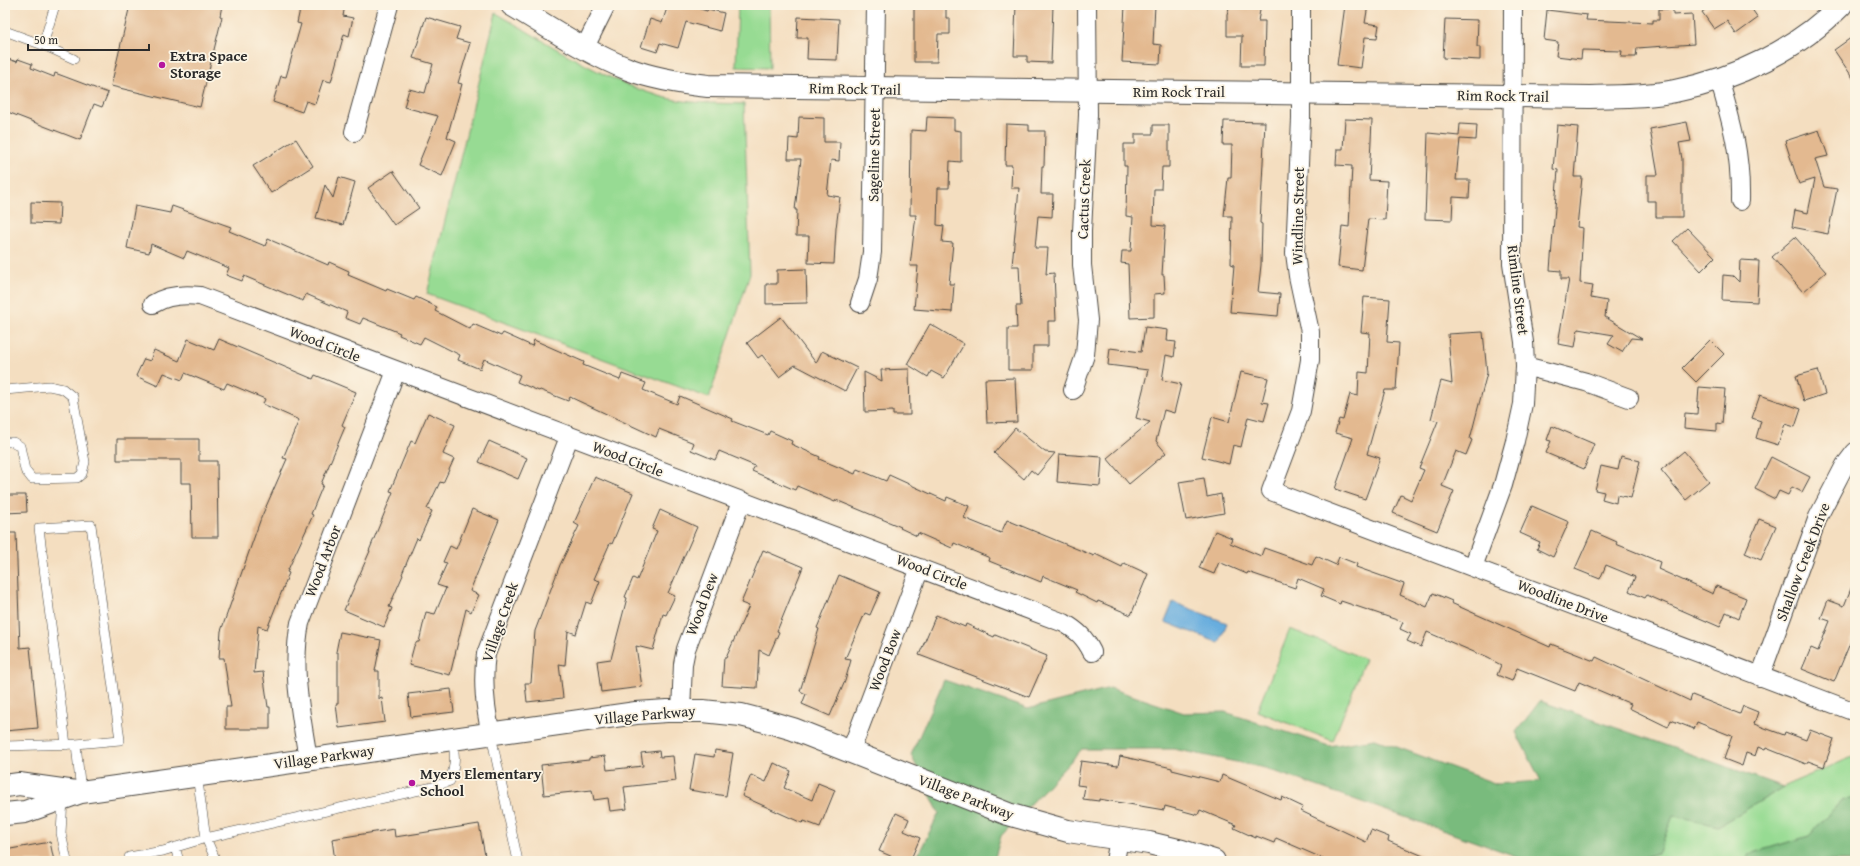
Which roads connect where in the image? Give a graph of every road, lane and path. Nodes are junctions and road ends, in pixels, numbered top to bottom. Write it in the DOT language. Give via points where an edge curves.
graph roads {
  1 [pos="55,5"];
  2 [pos="389,5"];
  3 [pos="512,5"];
  4 [pos="606,5"];
  5 [pos="876,5"];
  6 [pos="1088,5"];
  7 [pos="1301,5"];
  8 [pos="1513,5"];
  9 [pos="1841,5"];
  10 [pos="5,31"];
  11 [pos="43,45"];
  12 [pos="585,47"];
  13 [pos="74,59"];
  14 [pos="1719,79"];
  15 [pos="875,89"];
  16 [pos="1089,91"];
  17 [pos="1301,93"];
  18 [pos="1512,96"];
  19 [pos="354,132"];
  20 [pos="1740,201"];
  21 [pos="860,303"];
  22 [pos="153,304"];
  23 [pos="1525,366"];
  24 [pos="396,370"];
  25 [pos="5,390"];
  26 [pos="1073,390"];
  27 [pos="1629,398"];
  28 [pos="569,437"];
  29 [pos="5,442"];
  30 [pos="1855,452"];
  31 [pos="1270,491"];
  32 [pos="741,502"];
  33 [pos="1473,567"];
  34 [pos="920,568"];
  35 [pos="1092,652"];
  36 [pos="1760,677"];
  37 [pos="681,711"];
  38 [pos="1855,712"];
  39 [pos="491,734"];
  40 [pos="452,740"];
  41 [pos="76,744"];
  42 [pos="66,745"];
  43 [pos="5,746"];
  44 [pos="850,753"];
  45 [pos="308,759"];
  46 [pos="197,775"];
  47 [pos="5,786"];
  48 [pos="69,794"];
  49 [pos="5,814"];
  50 [pos="206,838"];
  51 [pos="1119,839"];
  52 [pos="175,847"];
  53 [pos="130,859"];
  54 [pos="67,861"];
  55 [pos="179,861"];
  56 [pos="216,861"];
  57 [pos="518,861"];
  58 [pos="1115,861"];
  59 [pos="1214,861"];
  1 -- 11 [label="lane"];
  2 -- 19 [label="street"];
  3 -- 12 [label="street, Rim Rock Trail"];
  4 -- 12 [label="street"];
  5 -- 15 [label="street, Sageline Street"];
  6 -- 16 [label="street, Cactus Creek"];
  7 -- 17 [label="street, Windline Street"];
  8 -- 18 [label="street, Rimline Street"];
  9 -- 14 [label="street, Rim Rock Trail" via="1817,27 1785,48 1756,64"];
  10 -- 11 [label="lane"];
  11 -- 13 [label="lane"];
  12 -- 15 [label="street, Rim Rock Trail" via="637,72 697,85 741,88"];
  14 -- 18 [label="street, Rim Rock Trail" via="1675,91 1650,94"];
  14 -- 20 [label="street" via="1739,155"];
  15 -- 16 [label="street, Rim Rock Trail"];
  15 -- 21 [label="street, Sageline Street" via="872,252 868,279"];
  16 -- 17 [label="street, Rim Rock Trail"];
  16 -- 26 [label="street, Cactus Creek" via="1082,231 1087,332 1084,355"];
  17 -- 18 [label="street, Rim Rock Trail"];
  17 -- 31 [label="street, Windline Street" via="1295,253 1310,332 1310,360 1301,410"];
  18 -- 23 [label="street, Rimline Street" via="1512,263 1524,342"];
  22 -- 24 [label="street, Wood Circle" via="162,298 186,294 200,296"];
  23 -- 27 [label="street" via="1586,382"];
  23 -- 33 [label="street, Rimline Street" via="1522,404 1515,441 1503,485"];
  24 -- 28 [label="street, Wood Circle"];
  24 -- 45 [label="street, Wood Arbor" via="300,623 295,654 296,681"];
  25 -- 29 [label="lane" via="49,386 63,389 73,397 85,462 82,474 77,478 32,479 25,470 20,446 13,442"];
  28 -- 32 [label="street, Wood Circle"];
  28 -- 39 [label="street, Village Creek" via="486,654 484,691"];
  30 -- 36 [label="street, Shallow Creek Drive" via="1845,465 1818,517"];
  31 -- 33 [label="street, Woodline Drive"];
  32 -- 34 [label="street, Wood Circle"];
  32 -- 37 [label="street, Wood Dew" via="686,649"];
  33 -- 36 [label="street, Woodline Drive"];
  34 -- 35 [label="street, Wood Circle" via="1064,623 1078,631"];
  34 -- 44 [label="street, Wood Bow"];
  36 -- 38 [label="street, Woodline Drive"];
  37 -- 39 [label="street, Village Parkway" via="636,713"];
  37 -- 44 [label="street, Village Parkway" via="703,711 755,718"];
  39 -- 40 [label="street, Village Parkway"];
  39 -- 57 [label="lane, Village Creek"];
  40 -- 45 [label="street, Village Parkway"];
  40 -- 50 [label="lane" via="455,767 450,782"];
  41 -- 42 [label="lane"];
  41 -- 42 [label="lane" via="120,740 91,525 39,528"];
  41 -- 48 [label="lane"];
  42 -- 43 [label="lane"];
  44 -- 51 [label="street, Village Parkway" via="1037,824"];
  45 -- 46 [label="street, Village Parkway"];
  46 -- 48 [label="street, Village Parkway"];
  46 -- 50 [label="lane"];
  47 -- 48 [label="street, Village Parkway" via="19,784"];
  48 -- 49 [label="street, Village Parkway" via="25,812"];
  48 -- 54 [label="lane" via="61,833"];
  50 -- 52 [label="lane"];
  50 -- 56 [label="lane"];
  51 -- 58 [label="street"];
  51 -- 59 [label="street, Village Parkway" via="1182,850"];
  52 -- 53 [label="lane"];
  52 -- 55 [label="lane"];
}
